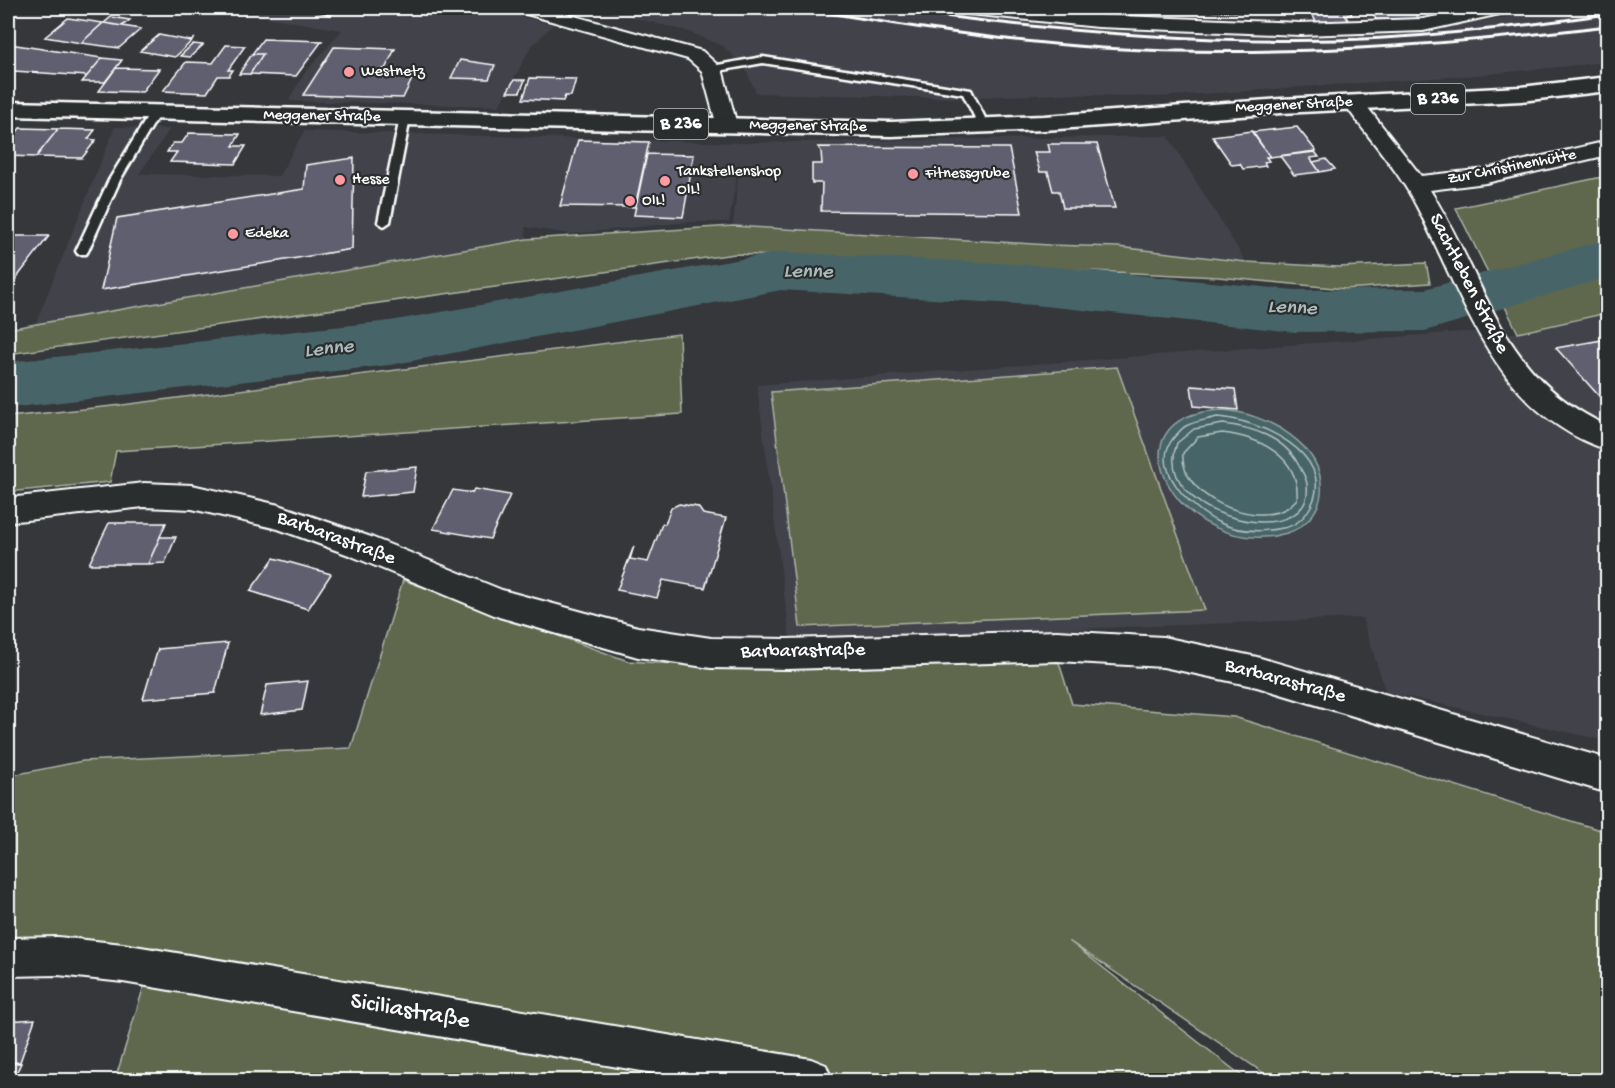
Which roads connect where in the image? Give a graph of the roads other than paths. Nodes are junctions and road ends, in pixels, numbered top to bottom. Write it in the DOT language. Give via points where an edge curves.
graph roads {
  1 [pos="526,8"];
  2 [pos="969,8"];
  3 [pos="1278,8"];
  4 [pos="1502,8"];
  5 [pos="1472,11"];
  6 [pos="1300,29"];
  7 [pos="712,69"];
  8 [pos="1608,84"];
  9 [pos="1354,103"];
  10 [pos="8,109"];
  11 [pos="155,113"];
  12 [pos="405,118"];
  13 [pos="726,125"];
  14 [pos="984,126"];
  15 [pos="1608,148"];
  16 [pos="1416,184"];
  17 [pos="384,222"];
  18 [pos="82,251"];
  19 [pos="1608,439"];
  20 [pos="8,510"];
  21 [pos="1608,776"];
  22 [pos="8,957"];
  23 [pos="811,1080"];
  1 -- 7 [label="street" via="672,47 695,55"];
  2 -- 6 [label="street" via="1098,21"];
  3 -- 6 [label="street"];
  4 -- 5 [label="street"];
  5 -- 6 [label="street" via="1423,25"];
  7 -- 13 [label="street"];
  7 -- 14 [label="lane" via="763,60 967,92"];
  8 -- 9 [label="main road, Meggener Straße / B 236" via="1521,94"];
  9 -- 14 [label="main road, Meggener Straße / B 236"];
  9 -- 16 [label="street, Sachtleben Straße"];
  10 -- 11 [label="main road, Meggener Straße / B 236"];
  11 -- 12 [label="main road, Meggener Straße / B 236"];
  11 -- 18 [label="lane" via="132,146 97,212"];
  12 -- 13 [label="main road, Meggener Straße / B 236"];
  12 -- 17 [label="lane"];
  13 -- 14 [label="main road, Meggener Straße / B 236" via="855,129"];
  15 -- 16 [label="street, Zur Christinenhütte" via="1485,176"];
  16 -- 19 [label="street, Sachtleben Straße" via="1494,342 1514,371 1552,409 1577,426"];
  20 -- 21 [label="street, Barbarastraße" via="144,495 192,496 279,517 499,603 638,642 711,652 787,654 1057,646 1163,652 1268,676"];
  22 -- 23 [label="street, Siciliastraße" via="58,956 123,963"];
}
